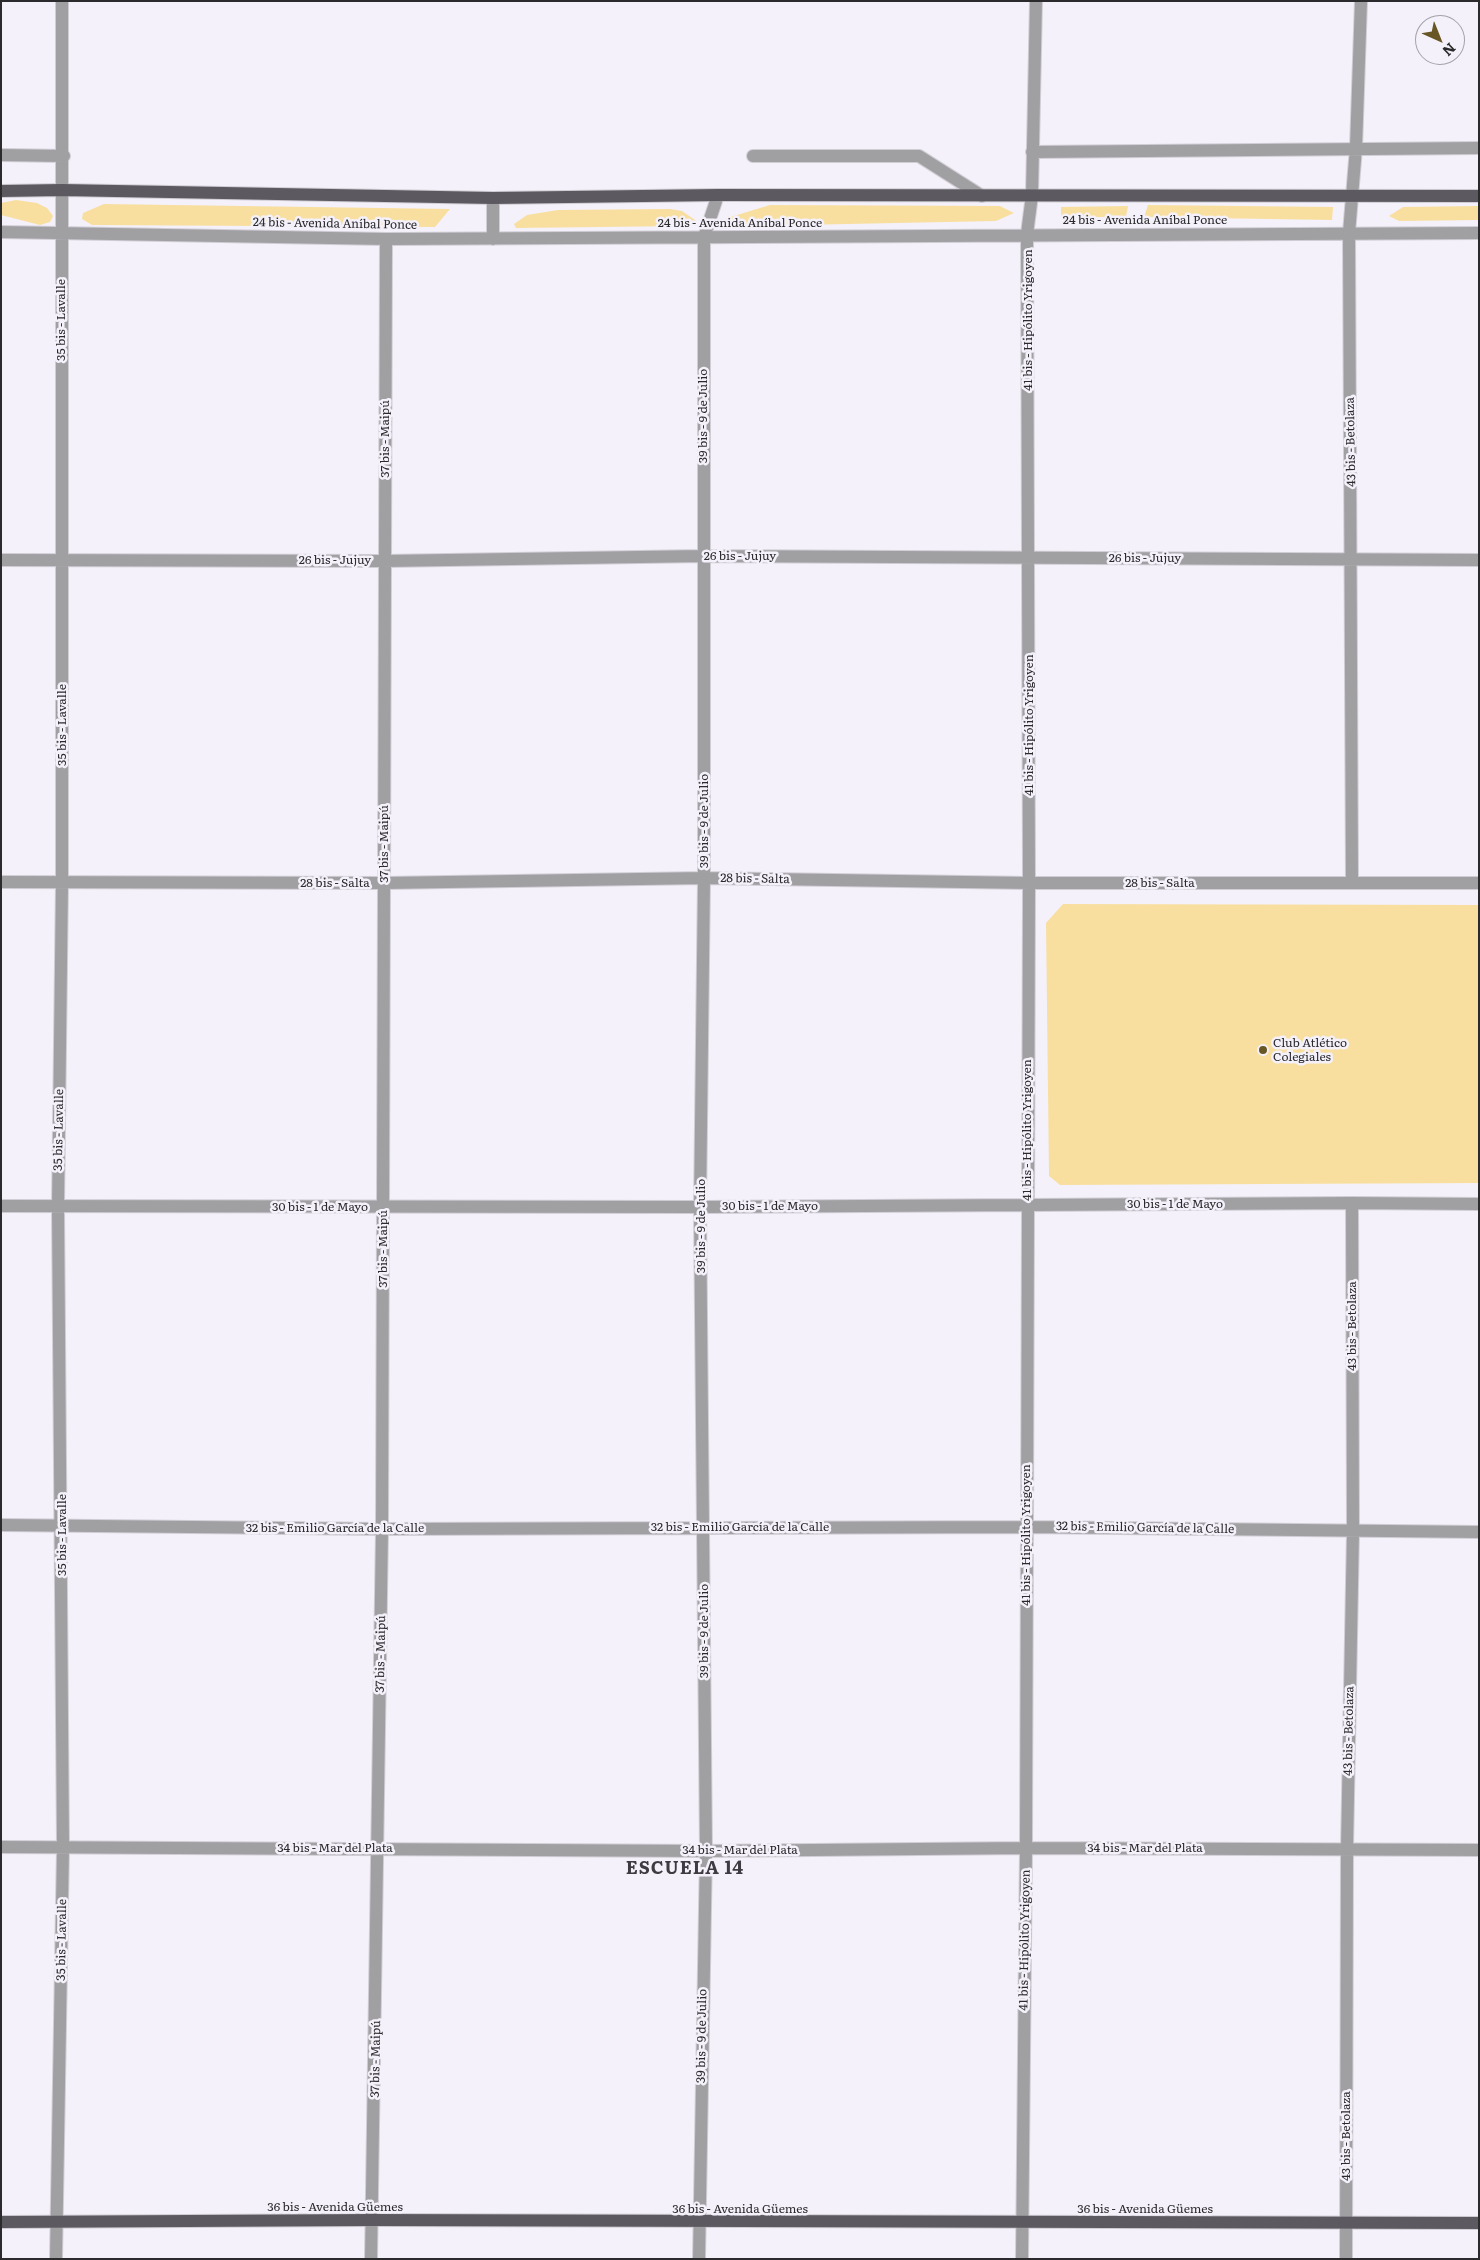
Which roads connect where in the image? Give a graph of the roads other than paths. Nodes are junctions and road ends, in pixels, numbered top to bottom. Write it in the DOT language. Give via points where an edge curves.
graph roads {
  1 [pos="62,1"];
  2 [pos="1036,1"];
  3 [pos="1361,1"];
  4 [pos="1356,148"];
  5 [pos="1479,148"];
  6 [pos="1032,152"];
  7 [pos="1,155"];
  8 [pos="64,156"];
  9 [pos="753,156"];
  10 [pos="62,190"];
  11 [pos="1,191"];
  12 [pos="718,195"];
  13 [pos="1032,195"];
  14 [pos="982,196"];
  15 [pos="1479,196"];
  16 [pos="1350,197"];
  17 [pos="493,198"];
  18 [pos="1,232"];
  19 [pos="1349,233"];
  20 [pos="1479,233"];
  21 [pos="61,234"];
  22 [pos="1027,234"];
  23 [pos="704,237"];
  24 [pos="386,239"];
  25 [pos="493,239"];
  26 [pos="703,556"];
  27 [pos="1029,557"];
  28 [pos="1,560"];
  29 [pos="63,560"];
  30 [pos="1352,560"];
  31 [pos="1479,560"];
  32 [pos="384,561"];
  33 [pos="704,878"];
  34 [pos="1,882"];
  35 [pos="62,882"];
  36 [pos="384,883"];
  37 [pos="1028,883"];
  38 [pos="1352,883"];
  39 [pos="1479,883"];
  40 [pos="1352,1203"];
  41 [pos="1479,1204"];
  42 [pos="1027,1205"];
  43 [pos="1,1206"];
  44 [pos="58,1206"];
  45 [pos="382,1207"];
  46 [pos="700,1207"];
  47 [pos="1,1525"];
  48 [pos="62,1525"];
  49 [pos="704,1526"];
  50 [pos="1026,1527"];
  51 [pos="382,1529"];
  52 [pos="1353,1531"];
  53 [pos="1479,1532"];
  54 [pos="64,1847"];
  55 [pos="1,1848"];
  56 [pos="379,1848"];
  57 [pos="1026,1848"];
  58 [pos="1347,1850"];
  59 [pos="1479,1850"];
  60 [pos="706,1851"];
  61 [pos="373,2220"];
  62 [pos="1,2222"];
  63 [pos="699,2222"];
  64 [pos="1346,2222"];
  65 [pos="56,2223"];
  66 [pos="1022,2223"];
  67 [pos="1479,2223"];
  68 [pos="56,2259"];
  69 [pos="371,2259"];
  70 [pos="699,2259"];
  71 [pos="1022,2259"];
  72 [pos="1346,2259"];
  1 -- 8 [label="street, 35 bis - Lavalle"];
  2 -- 6 [label="street, 41 bis - Hipólito Yrigoyen"];
  3 -- 4 [label="street, 43 bis - Betolaza"];
  4 -- 5 [label="street"];
  4 -- 6 [label="street"];
  4 -- 16 [label="street, 43 bis - Betolaza"];
  6 -- 13 [label="street, 41 bis - Hipólito Yrigoyen"];
  7 -- 8 [label="street"];
  8 -- 10 [label="street, 35 bis - Lavalle"];
  9 -- 14 [label="street" via="919,156"];
  10 -- 11 [label="main road, 24 bis - Avenida Aníbal Ponce"];
  10 -- 17 [label="main road, 24 bis - Avenida Aníbal Ponce"];
  10 -- 21 [label="street, 35 bis - Lavalle"];
  12 -- 14 [label="main road, 24 bis - Avenida Aníbal Ponce"];
  12 -- 17 [label="main road, 24 bis - Avenida Aníbal Ponce"];
  12 -- 23 [label="street, 39 bis - 9 de Julio"];
  13 -- 14 [label="main road, 24 bis - Avenida Aníbal Ponce"];
  13 -- 16 [label="main road, 24 bis - Avenida Aníbal Ponce"];
  13 -- 22 [label="street, 41 bis - Hipólito Yrigoyen"];
  15 -- 16 [label="main road, 24 bis - Avenida Aníbal Ponce"];
  16 -- 19 [label="street, 43 bis - Betolaza"];
  17 -- 25 [label="street"];
  18 -- 21 [label="street, 24 bis - Avenida Aníbal Ponce"];
  19 -- 20 [label="street, 24 bis - Avenida Aníbal Ponce"];
  19 -- 22 [label="street, 24 bis - Avenida Aníbal Ponce"];
  19 -- 30 [label="street, 43 bis - Betolaza"];
  21 -- 24 [label="street, 24 bis - Avenida Aníbal Ponce"];
  21 -- 29 [label="street, 35 bis - Lavalle"];
  22 -- 23 [label="street, 24 bis - Avenida Aníbal Ponce"];
  22 -- 27 [label="street, 41 bis - Hipólito Yrigoyen"];
  23 -- 25 [label="street, 24 bis - Avenida Aníbal Ponce"];
  23 -- 26 [label="street, 39 bis - 9 de Julio"];
  24 -- 25 [label="street, 24 bis - Avenida Aníbal Ponce"];
  24 -- 32 [label="street, 37 bis - Maipú"];
  26 -- 27 [label="street, 26 bis - Jujuy"];
  26 -- 32 [label="street, 26 bis - Jujuy"];
  26 -- 33 [label="street, 39 bis - 9 de Julio"];
  27 -- 30 [label="street, 26 bis - Jujuy"];
  27 -- 37 [label="street, 41 bis - Hipólito Yrigoyen"];
  28 -- 29 [label="street, 26 bis - Jujuy"];
  29 -- 32 [label="street, 26 bis - Jujuy"];
  29 -- 35 [label="street, 35 bis - Lavalle"];
  30 -- 31 [label="street, 26 bis - Jujuy"];
  30 -- 38 [label="street, 43 bis - Betolaza"];
  32 -- 36 [label="street, 37 bis - Maipú"];
  33 -- 36 [label="street, 28 bis - Salta"];
  33 -- 37 [label="street, 28 bis - Salta"];
  33 -- 46 [label="street, 39 bis - 9 de Julio"];
  34 -- 35 [label="street, 28 bis - Salta"];
  35 -- 36 [label="street, 28 bis - Salta"];
  35 -- 44 [label="street, 35 bis - Lavalle"];
  36 -- 45 [label="street, 37 bis - Maipú"];
  37 -- 38 [label="street, 28 bis - Salta"];
  37 -- 42 [label="street, 41 bis - Hipólito Yrigoyen"];
  38 -- 39 [label="street, 28 bis - Salta"];
  40 -- 41 [label="street, 30 bis - 1 de Mayo"];
  40 -- 42 [label="street, 30 bis - 1 de Mayo"];
  40 -- 52 [label="street, 43 bis - Betolaza"];
  42 -- 46 [label="street, 30 bis - 1 de Mayo"];
  42 -- 50 [label="street, 41 bis - Hipólito Yrigoyen"];
  43 -- 44 [label="street, 30 bis - 1 de Mayo"];
  44 -- 45 [label="street, 30 bis - 1 de Mayo"];
  44 -- 48 [label="street, 35 bis - Lavalle"];
  45 -- 46 [label="street, 30 bis - 1 de Mayo"];
  45 -- 51 [label="street, 37 bis - Maipú"];
  46 -- 49 [label="street, 39 bis - 9 de Julio"];
  47 -- 48 [label="street, 32 bis - Emilio García de la Calle"];
  48 -- 51 [label="street, 32 bis - Emilio García de la Calle"];
  48 -- 54 [label="street, 35 bis - Lavalle"];
  49 -- 50 [label="street, 32 bis - Emilio García de la Calle"];
  49 -- 51 [label="street, 32 bis - Emilio García de la Calle"];
  49 -- 60 [label="street, 39 bis - 9 de Julio"];
  50 -- 52 [label="street, 32 bis - Emilio García de la Calle"];
  50 -- 57 [label="street, 41 bis - Hipólito Yrigoyen"];
  51 -- 56 [label="street, 37 bis - Maipú"];
  52 -- 53 [label="street, 32 bis - Emilio García de la Calle"];
  52 -- 58 [label="street, 43 bis - Betolaza"];
  54 -- 55 [label="street, 34 bis - Mar del Plata"];
  54 -- 56 [label="street, 34 bis - Mar del Plata"];
  54 -- 65 [label="street, 35 bis - Lavalle"];
  56 -- 60 [label="street, 34 bis - Mar del Plata"];
  56 -- 61 [label="street, 37 bis - Maipú"];
  57 -- 58 [label="street, 34 bis - Mar del Plata"];
  57 -- 60 [label="street, 34 bis - Mar del Plata"];
  57 -- 66 [label="street, 41 bis - Hipólito Yrigoyen"];
  58 -- 59 [label="street, 34 bis - Mar del Plata"];
  58 -- 64 [label="street, 43 bis - Betolaza"];
  60 -- 63 [label="street, 39 bis - 9 de Julio"];
  61 -- 63 [label="main road, 36 bis - Avenida Güemes"];
  61 -- 65 [label="main road, 36 bis - Avenida Güemes"];
  61 -- 69 [label="street, 37 bis - Maipú"];
  62 -- 65 [label="main road, 36 bis - Avenida Güemes"];
  63 -- 66 [label="main road, 36 bis - Avenida Güemes"];
  63 -- 70 [label="street, 39 bis - 9 de Julio"];
  64 -- 66 [label="main road, 36 bis - Avenida Güemes"];
  64 -- 67 [label="main road, 36 bis - Avenida Güemes"];
  64 -- 72 [label="street, 43 bis - Betolaza"];
  65 -- 68 [label="street, 35 bis - Lavalle"];
  66 -- 71 [label="street, 41 bis - Hipólito Yrigoyen"];
}
